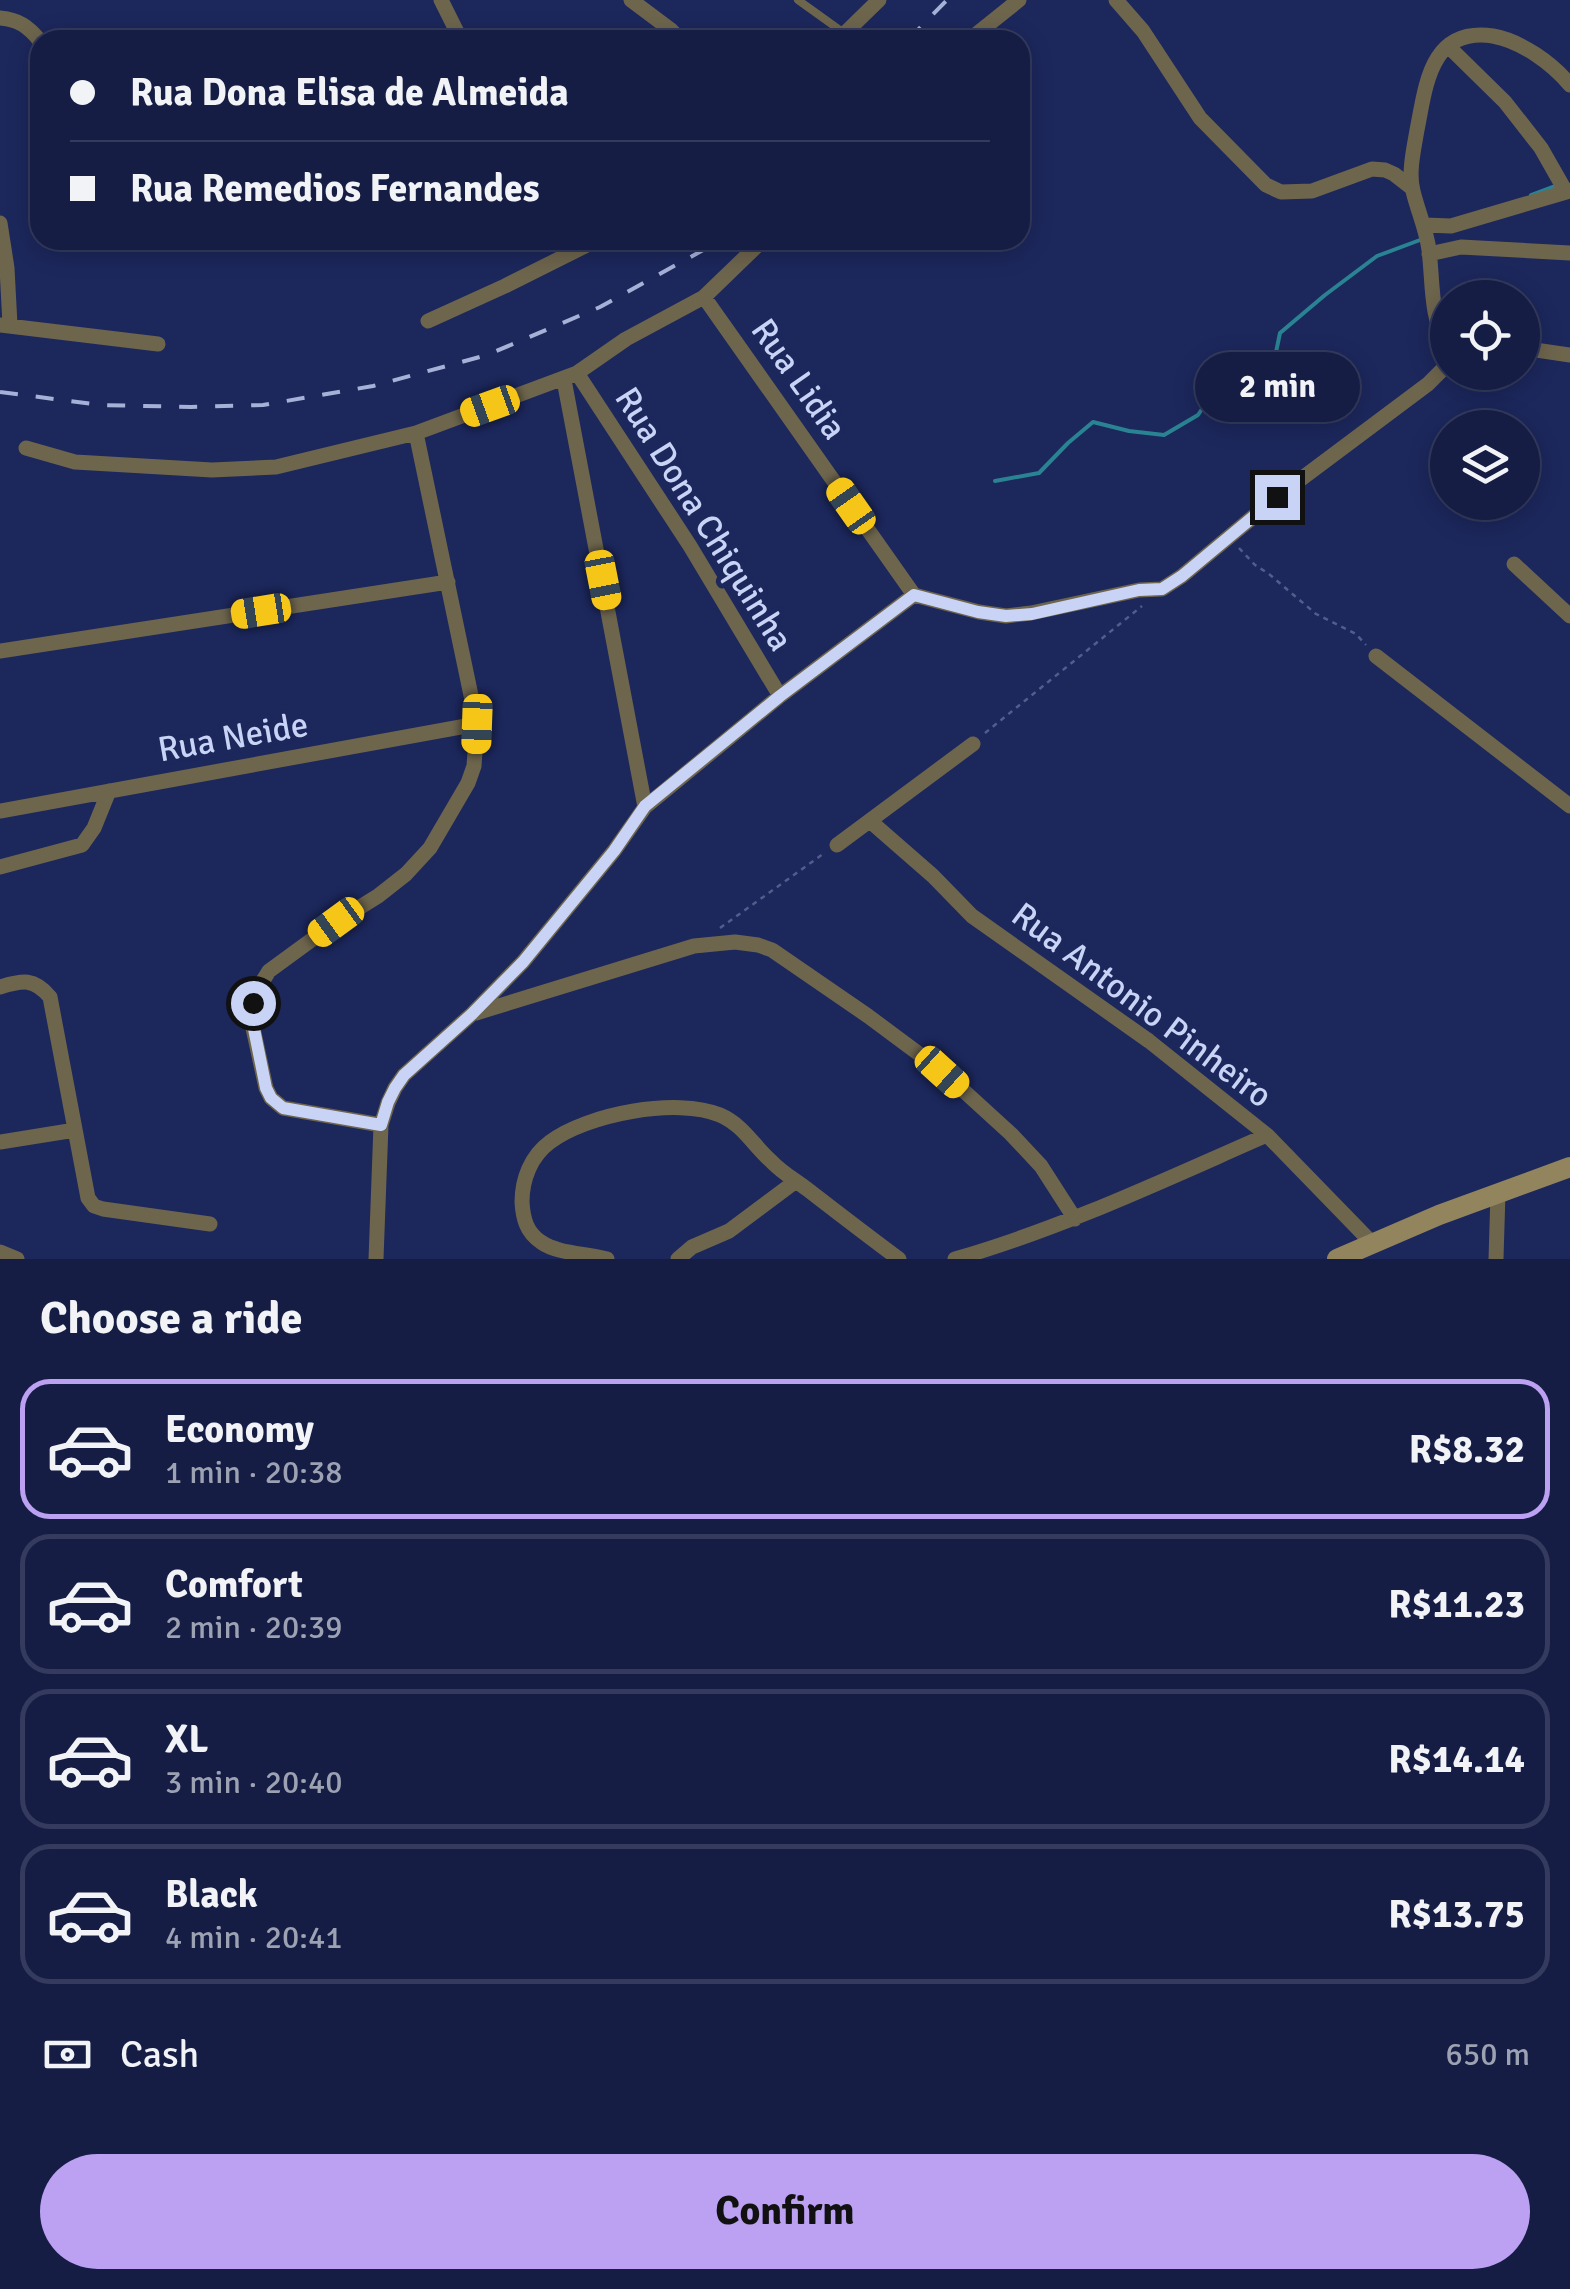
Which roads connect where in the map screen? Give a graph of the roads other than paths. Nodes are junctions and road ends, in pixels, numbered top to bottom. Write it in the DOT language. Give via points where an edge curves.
graph roads {
  1 [pos="441,0"];
  2 [pos="631,0"];
  3 [pos="798,0"];
  4 [pos="879,0"];
  5 [pos="1019,0"];
  6 [pos="1116,0"];
  7 [pos="0,18"];
  8 [pos="30,30"];
  9 [pos="456,30"];
  10 [pos="671,30"];
  11 [pos="833,30"];
  12 [pos="848,30"];
  13 [pos="982,30"];
  14 [pos="1448,46"];
  15 [pos="1566,73"];
  16 [pos="1412,188"];
  17 [pos="1568,191"];
  18 [pos="0,223"];
  19 [pos="1425,227"];
  20 [pos="568,250"];
  21 [pos="753,250"];
  22 [pos="1429,252"];
  23 [pos="1570,253"];
  24 [pos="1432,280"];
  25 [pos="704,297"];
  26 [pos="428,321"];
  27 [pos="5,325"];
  28 [pos="158,344"];
  29 [pos="1540,351"];
  30 [pos="1570,355"];
  31 [pos="570,376"];
  32 [pos="1430,382"];
  33 [pos="416,433"];
  34 [pos="26,448"];
  35 [pos="1514,564"];
  36 [pos="448,582"];
  37 [pos="914,595"];
  38 [pos="1570,616"];
  39 [pos="0,651"];
  40 [pos="1376,656"];
  41 [pos="780,696"];
  42 [pos="477,724"];
  43 [pos="972,744"];
  44 [pos="109,791"];
  45 [pos="645,806"];
  46 [pos="1570,806"];
  47 [pos="0,811"];
  48 [pos="870,821"];
  49 [pos="837,845"];
  50 [pos="0,867"];
  51 [pos="0,987"];
  52 [pos="472,1014"];
  53 [pos="381,1125"];
  54 [pos="76,1130"];
  55 [pos="1267,1135"];
  56 [pos="0,1142"];
  57 [pos="1570,1167"];
  58 [pos="796,1180"];
  59 [pos="1498,1193"];
  60 [pos="1075,1219"];
  61 [pos="210,1224"];
  62 [pos="1373,1244"];
  63 [pos="0,1252"];
  64 [pos="1340,1258"];
  65 [pos="17,1259"];
  66 [pos="376,1259"];
  67 [pos="607,1259"];
  68 [pos="678,1259"];
  69 [pos="899,1259"];
  70 [pos="954,1259"];
  71 [pos="1496,1259"];
  1 -- 9 [label="street"];
  2 -- 10 [label="street"];
  3 -- 11 [label="lane"];
  4 -- 12 [label="street"];
  5 -- 13 [label="street"];
  6 -- 16 [label="street" via="1200,118 1266,185 1281,192 1312,191 1372,169"];
  7 -- 8 [label="street"];
  14 -- 15 [label="street" via="1484,35 1504,38"];
  14 -- 16 [label="street" via="1427,80"];
  14 -- 17 [label="street" via="1504,102"];
  16 -- 19 [label="street"];
  17 -- 19 [label="street" via="1451,226"];
  18 -- 27 [label="street"];
  19 -- 22 [label="street"];
  20 -- 26 [label="street"];
  21 -- 25 [label="street"];
  22 -- 23 [label="street" via="1462,247"];
  22 -- 24 [label="street"];
  25 -- 31 [label="street"];
  25 -- 37 [label="street, Rua Lidia"];
  27 -- 28 [label="street"];
  29 -- 30 [label="street"];
  31 -- 33 [label="street"];
  31 -- 41 [label="street, Rua Dona Chiquinha" via="690,546"];
  31 -- 45 [label="street"];
  32 -- 37 [label="street" via="1162,589 1006,616"];
  33 -- 34 [label="street" via="276,467 212,470 74,462"];
  33 -- 36 [label="street"];
  35 -- 38 [label="street"];
  36 -- 39 [label="street"];
  36 -- 42 [label="street"];
  37 -- 41 [label="street"];
  40 -- 46 [label="street"];
  41 -- 45 [label="street"];
  42 -- 44 [label="street, Rua Neide"];
  42 -- 53 [label="street" via="468,783 430,848 378,896 269,972 256,990 252,1019 271,1098 283,1108"];
  43 -- 48 [label="street"];
  44 -- 47 [label="street, Rua Neide"];
  44 -- 50 [label="street" via="82,845"];
  45 -- 52 [label="street" via="523,962"];
  48 -- 49 [label="street"];
  48 -- 55 [label="street, Rua Antonio Pinheiro" via="972,916 1149,1041"];
  51 -- 54 [label="street" via="27,981 50,998"];
  52 -- 53 [label="street" via="404,1075"];
  52 -- 60 [label="street" via="694,946 758,945 942,1072 1041,1166"];
  53 -- 66 [label="street"];
  54 -- 56 [label="street"];
  54 -- 61 [label="street" via="94,1206"];
  55 -- 60 [label="street"];
  55 -- 62 [label="street, Rua Antonio Pinheiro"];
  57 -- 59 [label="main road"];
  58 -- 67 [label="street" via="718,1114 672,1107 570,1131 551,1141 526,1173 523,1215 544,1244"];
  58 -- 68 [label="street" via="729,1231"];
  58 -- 69 [label="street"];
  59 -- 62 [label="main road"];
  59 -- 71 [label="street"];
  60 -- 70 [label="street"];
  62 -- 64 [label="main road"];
  63 -- 65 [label="street"];
}
